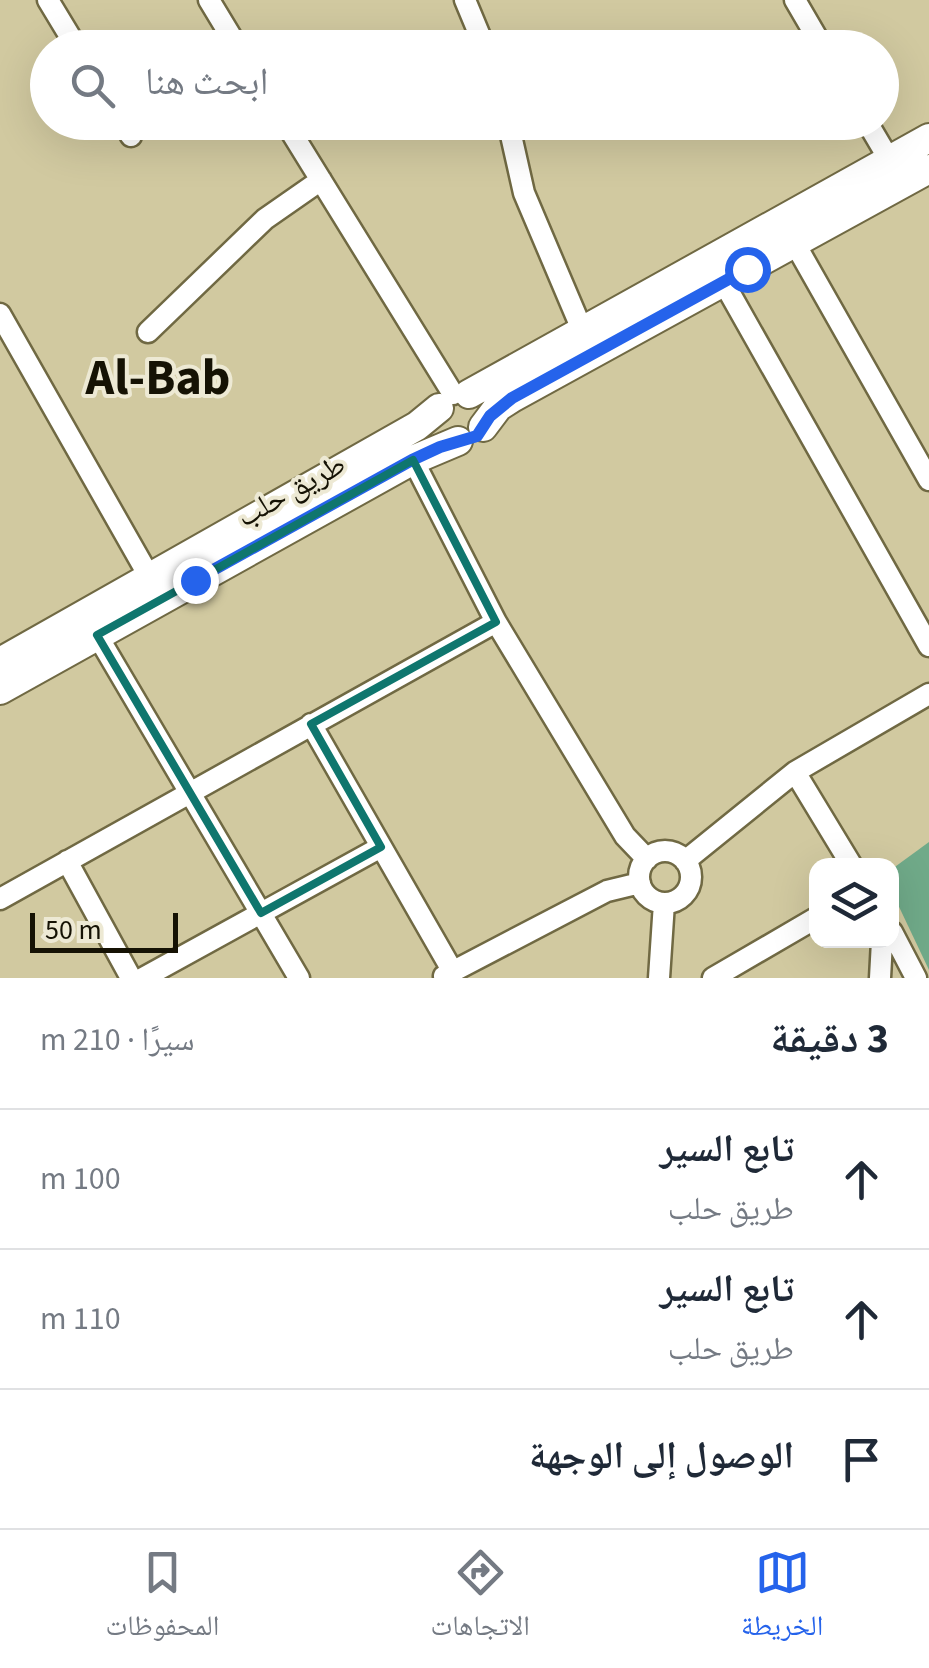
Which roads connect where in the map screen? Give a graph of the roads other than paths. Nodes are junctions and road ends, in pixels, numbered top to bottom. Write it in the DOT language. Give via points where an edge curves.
graph roads {
  1 [pos="48,0"];
  2 [pos="209,0"];
  3 [pos="465,0"];
  4 [pos="795,0"];
  5 [pos="66,30"];
  6 [pos="227,30"];
  7 [pos="478,30"];
  8 [pos="812,30"];
  9 [pos="929,138"];
  10 [pos="296,140"];
  11 [pos="512,140"];
  12 [pos="878,140"];
  13 [pos="890,161"];
  14 [pos="929,168"];
  15 [pos="321,180"];
  16 [pos="794,242"];
  17 [pos="724,282"];
  18 [pos="0,314"];
  19 [pos="148,332"];
  20 [pos="583,332"];
  21 [pos="454,399"];
  22 [pos="483,427"];
  23 [pos="458,441"];
  24 [pos="412,460"];
  25 [pos="929,480"];
  26 [pos="150,578"];
  27 [pos="496,622"];
  28 [pos="97,634"];
  29 [pos="929,646"];
  30 [pos="0,662"];
  31 [pos="0,690"];
  32 [pos="929,694"];
  33 [pos="311,724"];
  34 [pos="795,772"];
  35 [pos="190,790"];
  36 [pos="381,847"];
  37 [pos="847,858"];
  38 [pos="647,859"];
  39 [pos="67,861"];
  40 [pos="685,861"];
  41 [pos="640,883"];
  42 [pos="0,899"];
  43 [pos="664,903"];
  44 [pos="260,913"];
  45 [pos="809,922"];
  46 [pos="899,945"];
  47 [pos="882,948"];
  48 [pos="447,975"];
  49 [pos="132,978"];
  50 [pos="143,978"];
  51 [pos="299,978"];
  52 [pos="658,978"];
  53 [pos="712,978"];
  54 [pos="880,978"];
  55 [pos="916,978"];
  1 -- 5 [label="street"];
  2 -- 6 [label="street"];
  3 -- 7 [label="street"];
  4 -- 8 [label="street"];
  9 -- 13 [label="main road"];
  10 -- 15 [label="street"];
  11 -- 20 [label="street" via="524,193"];
  12 -- 13 [label="street"];
  13 -- 20 [label="main road"];
  14 -- 16 [label="main road"];
  15 -- 19 [label="street" via="265,219"];
  15 -- 21 [label="street"];
  16 -- 17 [label="main road"];
  16 -- 25 [label="street"];
  17 -- 22 [label="main road" via="512,398"];
  17 -- 29 [label="street"];
  18 -- 26 [label="street"];
  20 -- 21 [label="main road"];
  21 -- 22 [label="main road" via="483,406"];
  21 -- 23 [label="main road" via="441,429"];
  21 -- 26 [label="main road" via="418,426"];
  22 -- 23 [label="main road"];
  23 -- 24 [label="main road, طريق حلب"];
  24 -- 27 [label="street"];
  24 -- 28 [label="main road, طريق حلب"];
  26 -- 30 [label="main road"];
  27 -- 33 [label="street"];
  27 -- 38 [label="street" via="624,836"];
  28 -- 31 [label="main road, طريق حلب"];
  28 -- 35 [label="street"];
  32 -- 34 [label="street"];
  33 -- 35 [label="street"];
  33 -- 36 [label="street"];
  34 -- 37 [label="street"];
  34 -- 40 [label="street"];
  35 -- 39 [label="street"];
  35 -- 44 [label="street"];
  36 -- 44 [label="street"];
  36 -- 48 [label="street"];
  38 -- 40 [label="street" via="662,851"];
  38 -- 41 [label="street"];
  39 -- 42 [label="street"];
  39 -- 49 [label="street"];
  40 -- 43 [label="street" via="690,885"];
  41 -- 43 [label="street"];
  41 -- 48 [label="street" via="607,890"];
  43 -- 52 [label="street"];
  44 -- 50 [label="street"];
  44 -- 51 [label="street"];
  45 -- 53 [label="street"];
  46 -- 55 [label="street"];
  47 -- 54 [label="street"];
}
